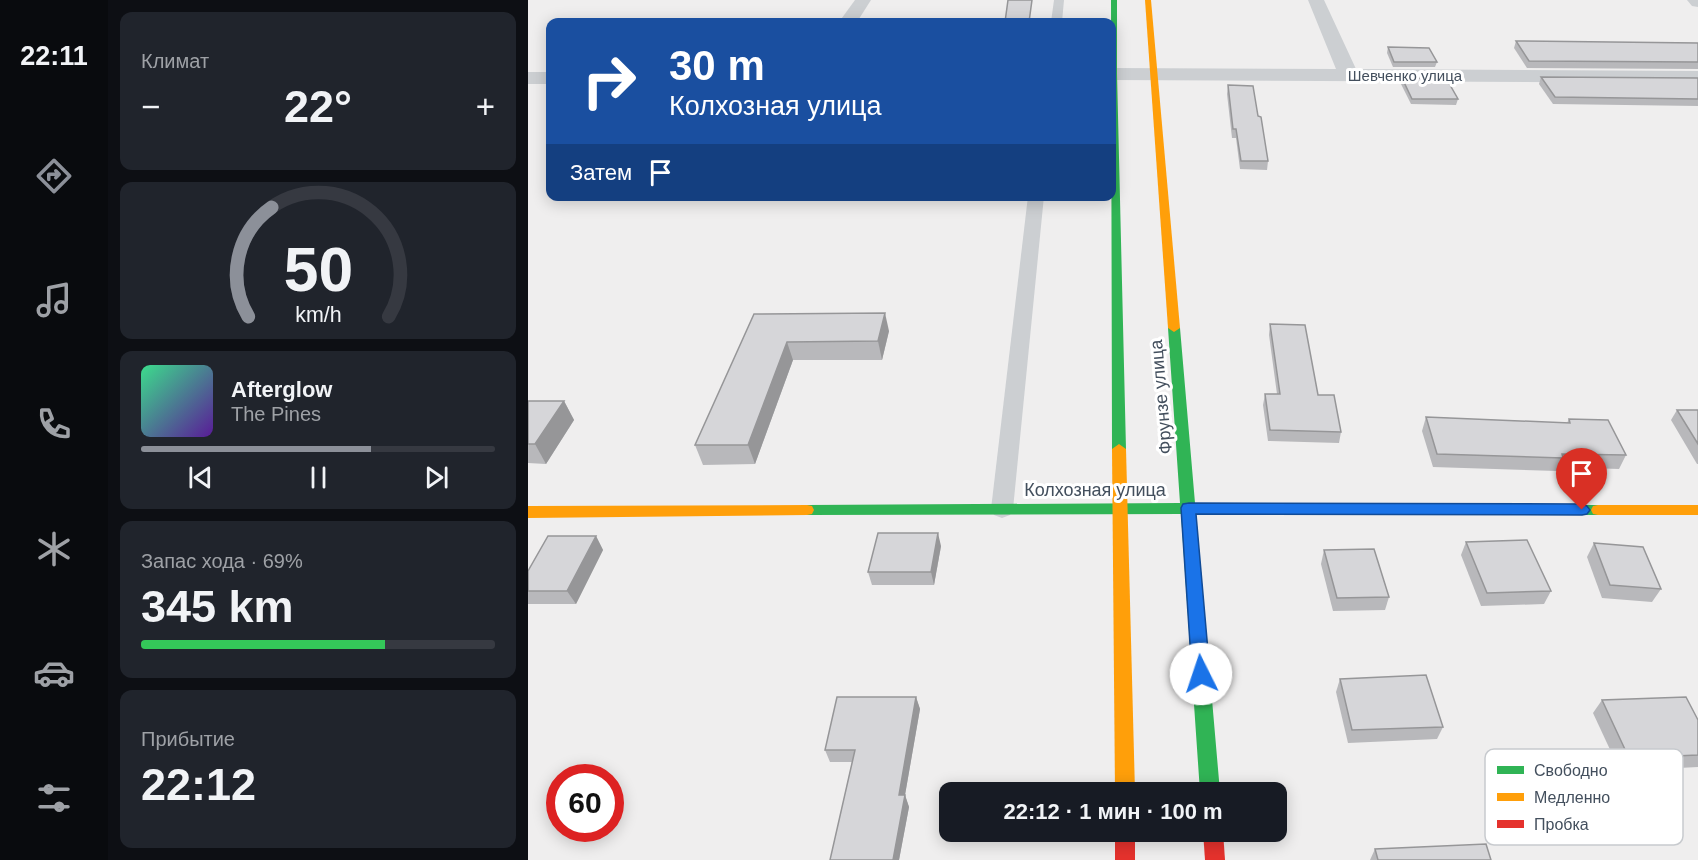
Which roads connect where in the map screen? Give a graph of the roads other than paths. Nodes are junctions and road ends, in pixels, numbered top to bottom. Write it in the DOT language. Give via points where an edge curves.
graph roads {
  1 [pos="863,0"];
  2 [pos="1059,0"];
  3 [pos="1114,0"];
  4 [pos="1148,0"];
  5 [pos="1316,0"];
  6 [pos="851,18"];
  7 [pos="1057,18"];
  8 [pos="1114,18"];
  9 [pos="1116,74"];
  10 [pos="1152,74"];
  11 [pos="1347,74"];
  12 [pos="1698,76"];
  13 [pos="528,78"];
  14 [pos="546,78"];
  15 [pos="1035,201"];
  16 [pos="1115,201"];
  17 [pos="1121,508"];
  18 [pos="1189,508"];
  19 [pos="1002,509"];
  20 [pos="1698,510"];
  21 [pos="528,512"];
  22 [pos="1125,782"];
  23 [pos="1209,782"];
  24 [pos="1125,842"];
  25 [pos="1214,842"];
  26 [pos="1125,860"];
  27 [pos="1215,860"];
  1 -- 6 [label="street"];
  2 -- 7 [label="lane"];
  3 -- 8 [label="main road"];
  4 -- 10 [label="main road, Фрунзе улица"];
  5 -- 11 [label="street"];
  9 -- 10 [label="street, Шевченко улица"];
  10 -- 11 [label="street, Шевченко улица"];
  10 -- 18 [label="main road, Фрунзе улица"];
  11 -- 12 [label="street, Шевченко улица"];
  13 -- 14 [label="street"];
  15 -- 19 [label="lane"];
  16 -- 17 [label="main road"];
  17 -- 18 [label="main road, Колхозная улица"];
  17 -- 19 [label="main road, Колхозная улица"];
  17 -- 22 [label="main road"];
  18 -- 20 [label="main road, Колхозная улица"];
  18 -- 23 [label="main road, Фрунзе улица"];
  19 -- 21 [label="main road, Колхозная улица"];
  24 -- 26 [label="main road"];
  25 -- 27 [label="main road"];
}
